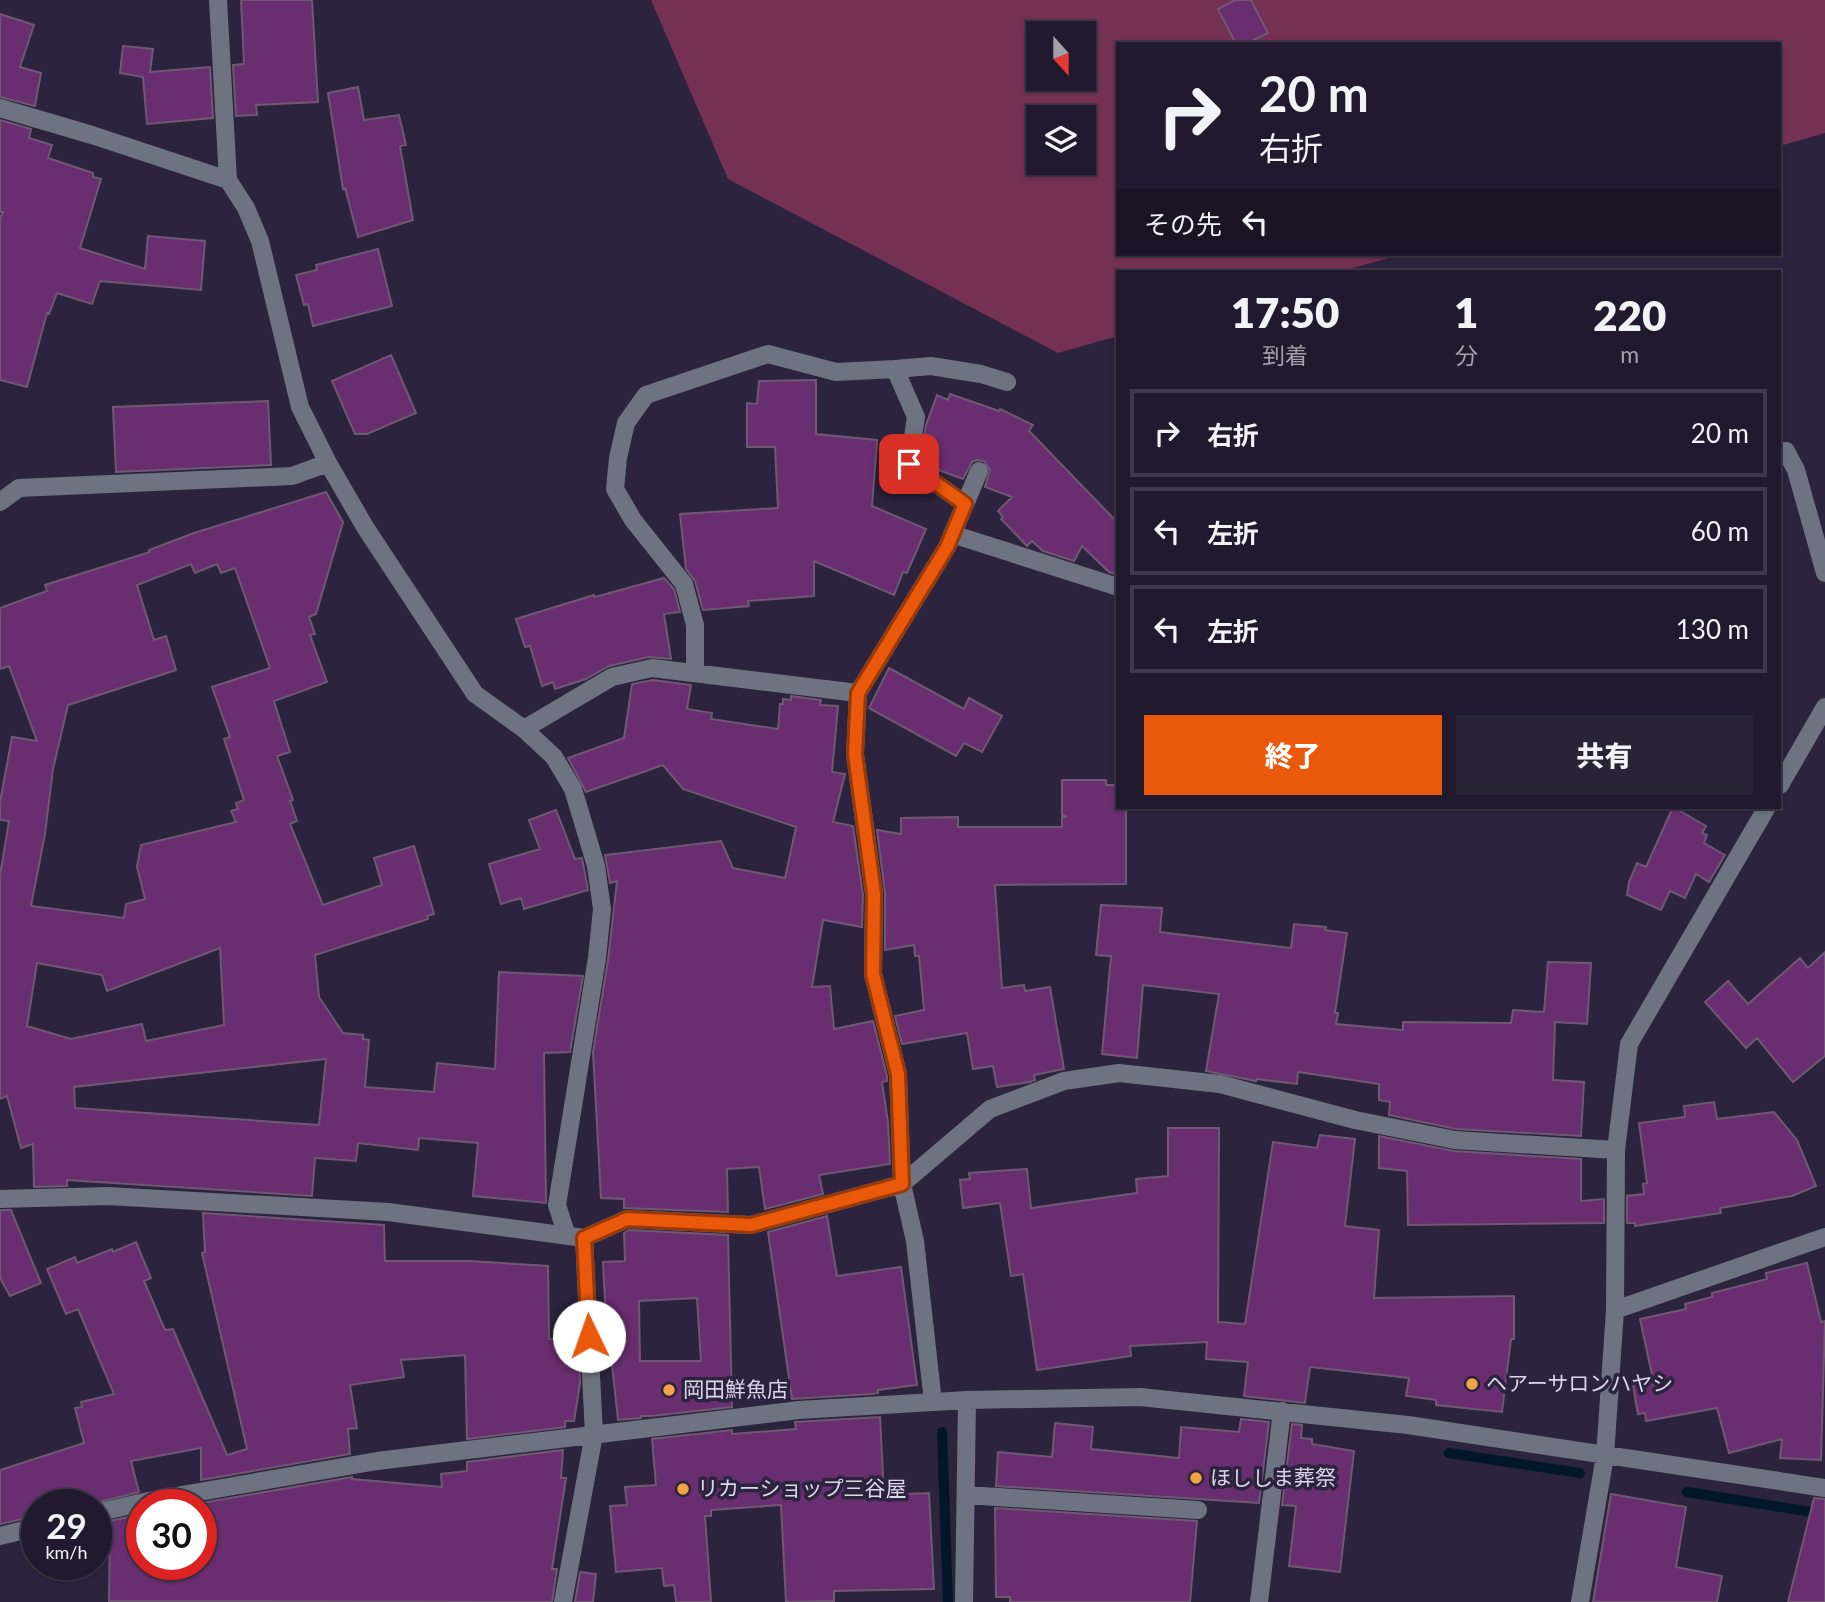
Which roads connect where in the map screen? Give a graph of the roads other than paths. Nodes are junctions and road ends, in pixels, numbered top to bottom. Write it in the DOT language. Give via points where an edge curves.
graph roads {
  1 [pos="218,0"];
  2 [pos="0,108"];
  3 [pos="228,180"];
  4 [pos="895,369"];
  5 [pos="1007,382"];
  6 [pos="1781,451"];
  7 [pos="328,463"];
  8 [pos="979,471"];
  9 [pos="0,502"];
  10 [pos="965,504"];
  11 [pos="952,534"];
  12 [pos="1825,573"];
  13 [pos="1116,586"];
  14 [pos="695,673"];
  15 [pos="858,693"];
  16 [pos="1825,707"];
  17 [pos="524,729"];
  18 [pos="1781,783"];
  19 [pos="1766,809"];
  20 [pos="1616,1150"];
  21 [pos="902,1184"];
  22 [pos="0,1199"];
  23 [pos="575,1237"];
  24 [pos="1825,1237"];
  25 [pos="1615,1310"];
  26 [pos="967,1400"];
  27 [pos="933,1402"];
  28 [pos="1282,1411"];
  29 [pos="594,1434"];
  30 [pos="1605,1456"];
  31 [pos="1825,1488"];
  32 [pos="965,1495"];
  33 [pos="112,1509"];
  34 [pos="1198,1510"];
  35 [pos="21,1531"];
  36 [pos="0,1536"];
  37 [pos="563,1602"];
  38 [pos="964,1602"];
  39 [pos="1259,1602"];
  40 [pos="1580,1602"];
  1 -- 3 [label="street"];
  2 -- 3 [label="street"];
  3 -- 7 [label="street" via="260,242 300,407"];
  4 -- 5 [label="street" via="931,366"];
  4 -- 10 [label="street" via="916,417 909,464"];
  4 -- 14 [label="street" via="835,372 768,354 646,395 626,423 615,489 633,520 684,584 695,625"];
  6 -- 12 [label="street" via="1786,451 1796,470"];
  7 -- 9 [label="street" via="292,476 19,488"];
  7 -- 17 [label="street" via="475,694"];
  8 -- 10 [label="street"];
  10 -- 11 [label="street"];
  11 -- 13 [label="street"];
  11 -- 15 [label="street"];
  14 -- 15 [label="street"];
  14 -- 17 [label="street" via="652,668 612,677"];
  15 -- 21 [label="street" via="855,754 874,894 873,974 898,1074"];
  16 -- 18 [label="street"];
  17 -- 23 [label="street" via="554,757 573,789 593,855 602,909 557,1205"];
  19 -- 20 [label="street" via="1629,1044"];
  20 -- 21 [label="street" via="1455,1140 1355,1120 1220,1084 1119,1073 1064,1081 990,1109"];
  20 -- 25 [label="street"];
  21 -- 23 [label="street" via="751,1225 627,1219"];
  21 -- 27 [label="street" via="915,1241"];
  22 -- 23 [label="street" via="108,1196 375,1211"];
  23 -- 29 [label="street"];
  24 -- 25 [label="street"];
  25 -- 30 [label="street"];
  26 -- 27 [label="street"];
  26 -- 28 [label="street" via="1140,1397"];
  26 -- 32 [label="street"];
  27 -- 29 [label="street" via="799,1410"];
  28 -- 30 [label="street" via="1408,1425"];
  28 -- 39 [label="street"];
  29 -- 33 [label="street" via="377,1461"];
  29 -- 37 [label="street"];
  30 -- 31 [label="street"];
  30 -- 40 [label="street"];
  32 -- 34 [label="street"];
  32 -- 38 [label="street"];
  35 -- 36 [label="street"];
}
